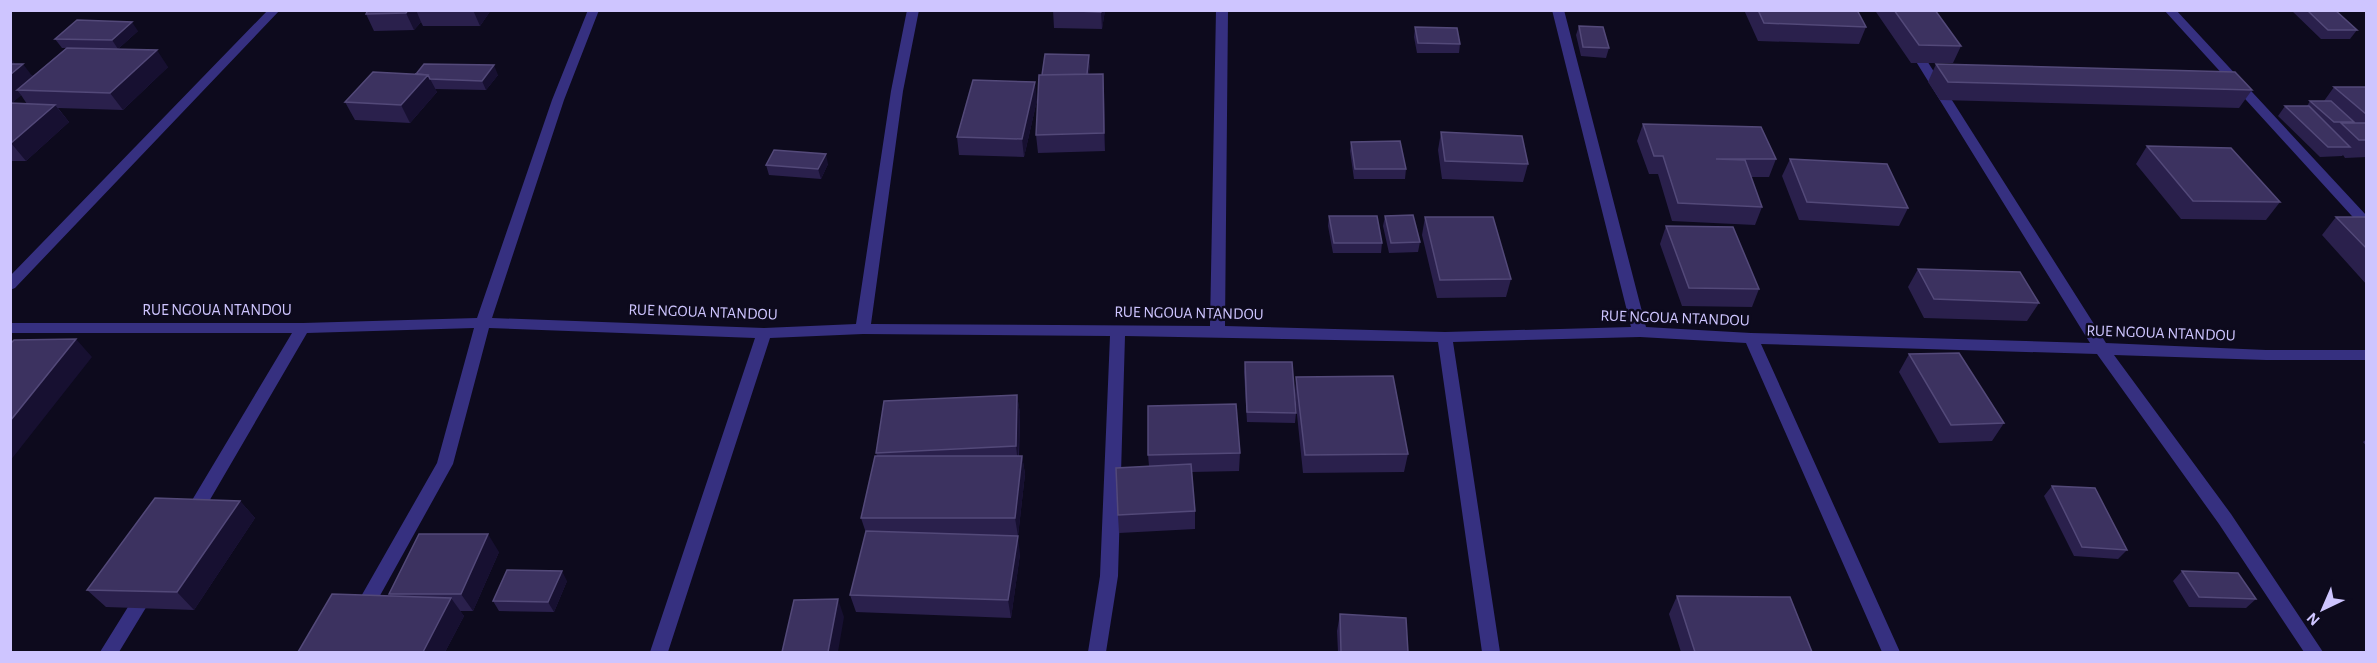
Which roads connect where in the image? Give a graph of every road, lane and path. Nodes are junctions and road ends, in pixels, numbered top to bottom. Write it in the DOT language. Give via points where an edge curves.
graph roads {
  1 [pos="275,10"];
  2 [pos="594,10"];
  3 [pos="913,10"];
  4 [pos="1222,10"];
  5 [pos="1558,10"];
  6 [pos="2169,10"];
  7 [pos="1903,30"];
  8 [pos="2367,224"];
  9 [pos="10,285"];
  10 [pos="483,323"];
  11 [pos="10,328"];
  12 [pos="303,328"];
  13 [pos="863,329"];
  14 [pos="1118,331"];
  15 [pos="1217,331"];
  16 [pos="1640,332"];
  17 [pos="764,333"];
  18 [pos="1445,337"];
  19 [pos="1751,338"];
  20 [pos="2101,348"];
  21 [pos="2367,355"];
  22 [pos="180,535"];
  23 [pos="156,576"];
  24 [pos="356,623"];
  25 [pos="109,652"];
  26 [pos="659,652"];
  27 [pos="1097,652"];
  28 [pos="1491,652"];
  29 [pos="1891,652"];
  30 [pos="2314,652"];
  1 -- 9 [label="street"];
  2 -- 10 [label="street" via="558,100"];
  3 -- 13 [label="street" via="897,91"];
  4 -- 15 [label="street"];
  5 -- 16 [label="street"];
  6 -- 8 [label="street"];
  7 -- 20 [label="street"];
  10 -- 12 [label="street, RUE NGOUA NTANDOU"];
  10 -- 17 [label="street, RUE NGOUA NTANDOU"];
  10 -- 24 [label="street" via="446,464"];
  11 -- 12 [label="street, RUE NGOUA NTANDOU"];
  12 -- 22 [label="street"];
  13 -- 14 [label="street, RUE NGOUA NTANDOU"];
  13 -- 17 [label="street, RUE NGOUA NTANDOU"];
  14 -- 15 [label="street, RUE NGOUA NTANDOU"];
  14 -- 27 [label="street" via="1108,576"];
  15 -- 18 [label="street, RUE NGOUA NTANDOU"];
  16 -- 18 [label="street, RUE NGOUA NTANDOU"];
  16 -- 19 [label="street, RUE NGOUA NTANDOU"];
  17 -- 26 [label="street"];
  18 -- 28 [label="street"];
  19 -- 20 [label="street, RUE NGOUA NTANDOU"];
  19 -- 29 [label="street"];
  20 -- 21 [label="street, RUE NGOUA NTANDOU"];
  20 -- 30 [label="street" via="2225,519"];
  23 -- 25 [label="street"];
}
